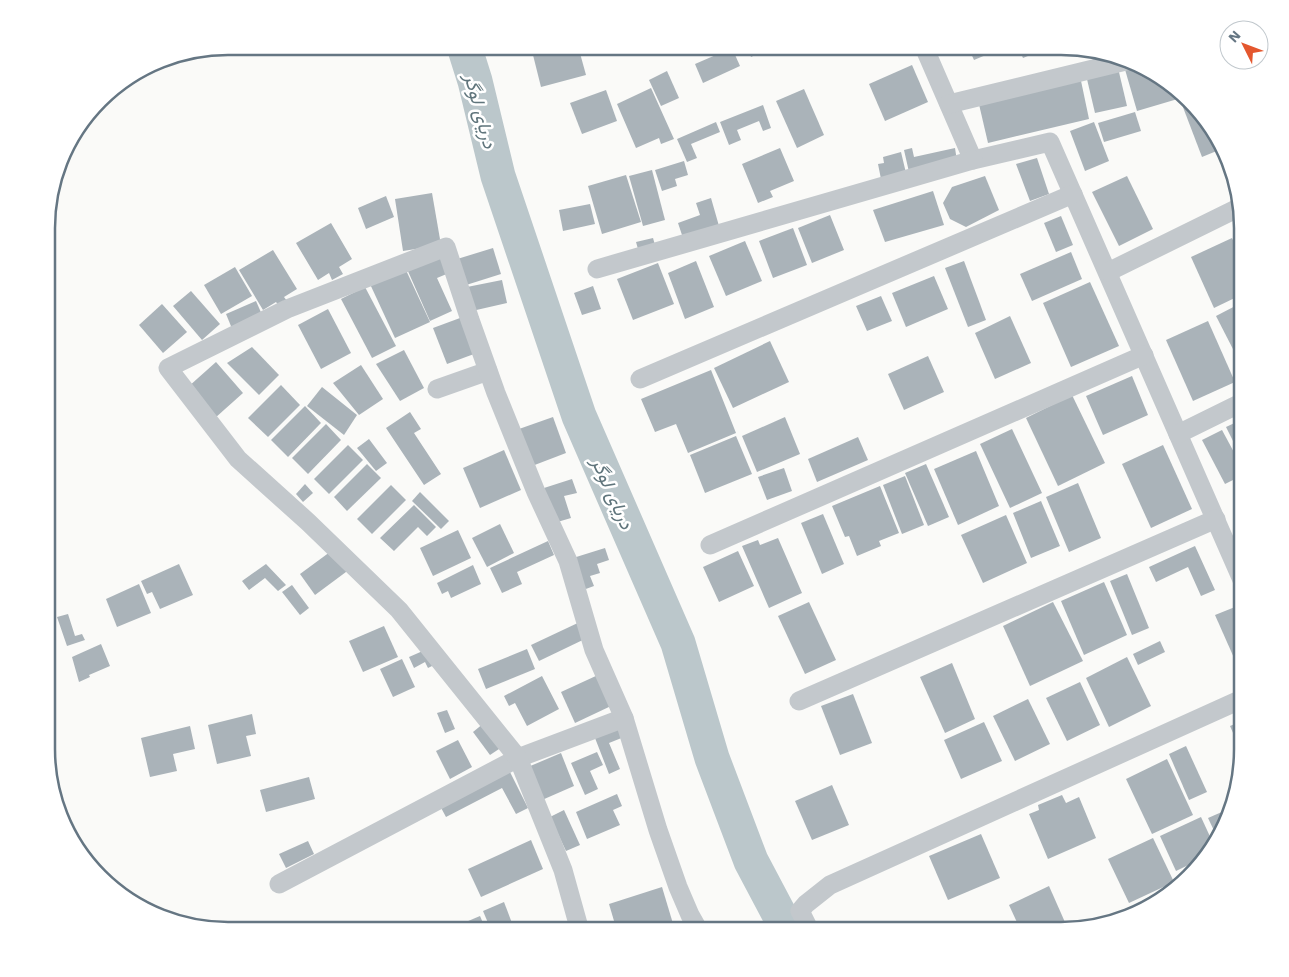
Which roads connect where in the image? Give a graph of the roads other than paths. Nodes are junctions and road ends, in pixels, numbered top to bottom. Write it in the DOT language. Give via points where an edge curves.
graph roads {
  1 [pos="928,55"];
  2 [pos="1114,64"];
  3 [pos="949,104"];
  4 [pos="973,160"];
  5 [pos="1073,194"];
  6 [pos="1233,210"];
  7 [pos="597,269"];
  8 [pos="1108,272"];
  9 [pos="1144,355"];
  10 [pos="488,371"];
  11 [pos="640,379"];
  12 [pos="437,389"];
  13 [pos="1234,406"];
  14 [pos="1178,434"];
  15 [pos="1216,519"];
  16 [pos="710,545"];
  17 [pos="1234,561"];
  18 [pos="798,702"];
  19 [pos="1234,703"];
  20 [pos="624,718"];
  21 [pos="518,758"];
  22 [pos="279,884"];
  23 [pos="578,922"];
  24 [pos="694,922"];
  25 [pos="805,922"];
  1 -- 3 [label="street"];
  2 -- 3 [label="street"];
  3 -- 4 [label="street"];
  4 -- 5 [label="street" via="1050,142"];
  4 -- 7 [label="street"];
  5 -- 8 [label="street"];
  5 -- 11 [label="street"];
  6 -- 8 [label="street"];
  8 -- 9 [label="street"];
  9 -- 14 [label="street"];
  9 -- 16 [label="street"];
  10 -- 12 [label="street"];
  10 -- 20 [label="street" via="536,492 568,561 594,650"];
  10 -- 21 [label="street" via="446,247 286,309 168,368 238,459 400,610"];
  13 -- 14 [label="street"];
  14 -- 15 [label="street"];
  15 -- 17 [label="street"];
  15 -- 18 [label="street"];
  19 -- 25 [label="street" via="830,885 800,912"];
  20 -- 21 [label="street"];
  20 -- 24 [label="street" via="658,830"];
  21 -- 22 [label="street"];
  21 -- 23 [label="street" via="563,870"];
}
